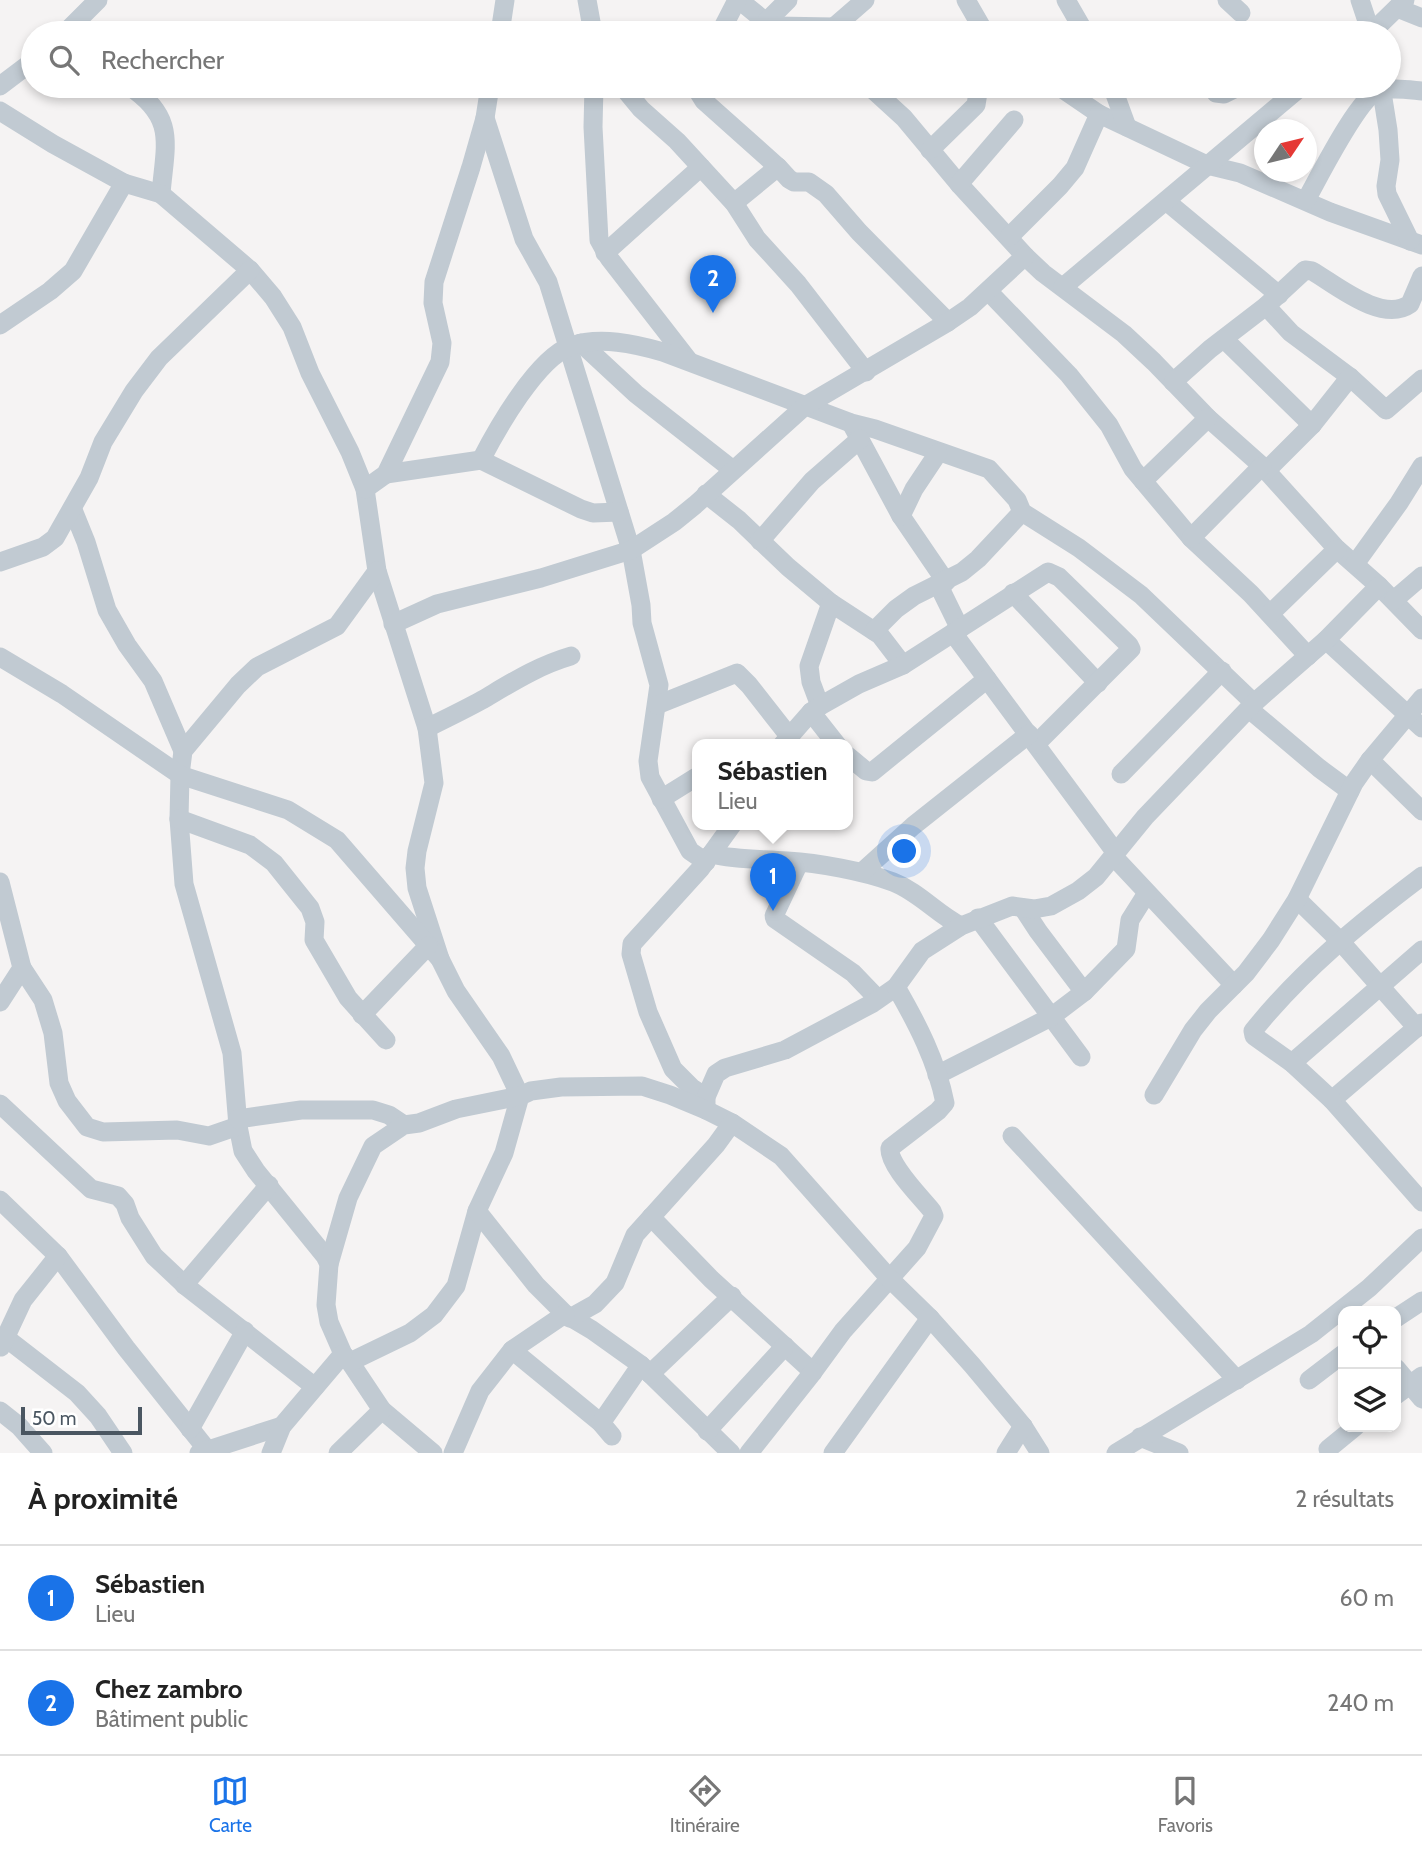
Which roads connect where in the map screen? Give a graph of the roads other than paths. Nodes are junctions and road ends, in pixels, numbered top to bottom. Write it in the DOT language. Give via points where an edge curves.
graph roads {
  1 [pos="98,0"];
  2 [pos="505,0"];
  3 [pos="587,0"];
  4 [pos="738,0"];
  5 [pos="788,0"];
  6 [pos="865,0"];
  7 [pos="966,0"];
  8 [pos="1066,0"];
  9 [pos="1360,0"];
  10 [pos="1401,4"];
  11 [pos="1422,18"];
  12 [pos="78,21"];
  13 [pos="502,21"];
  14 [pos="591,21"];
  15 [pos="727,21"];
  16 [pos="767,21"];
  17 [pos="778,21"];
  18 [pos="841,21"];
  19 [pos="978,21"];
  20 [pos="1078,21"];
  21 [pos="1367,21"];
  22 [pos="1383,21"];
  23 [pos="21,70"];
  24 [pos="0,86"];
  25 [pos="1401,89"];
  26 [pos="1422,91"];
  27 [pos="145,98"];
  28 [pos="488,98"];
  29 [pos="594,98"];
  30 [pos="632,98"];
  31 [pos="702,98"];
  32 [pos="882,98"];
  33 [pos="977,98"];
  34 [pos="1076,98"];
  35 [pos="1119,98"];
  36 [pos="1288,98"];
  37 [pos="1370,98"];
  38 [pos="1383,98"];
  39 [pos="0,111"];
  40 [pos="1099,114"];
  41 [pos="485,118"];
  42 [pos="1014,120"];
  43 [pos="1127,127"];
  44 [pos="929,150"];
  45 [pos="1207,165"];
  46 [pos="701,167"];
  47 [pos="778,167"];
  48 [pos="124,183"];
  49 [pos="959,184"];
  50 [pos="161,194"];
  51 [pos="1306,200"];
  52 [pos="1166,201"];
  53 [pos="734,203"];
  54 [pos="1009,237"];
  55 [pos="1416,243"];
  56 [pos="605,253"];
  57 [pos="1025,256"];
  58 [pos="250,270"];
  59 [pos="1422,276"];
  60 [pos="1063,287"];
  61 [pos="988,291"];
  62 [pos="1273,301"];
  63 [pos="948,322"];
  64 [pos="0,324"];
  65 [pos="1224,339"];
  66 [pos="574,345"];
  67 [pos="689,361"];
  68 [pos="866,372"];
  69 [pos="1350,377"];
  70 [pos="1422,379"];
  71 [pos="1173,382"];
  72 [pos="805,406"];
  73 [pos="1208,418"];
  74 [pos="1312,425"];
  75 [pos="855,431"];
  76 [pos="938,453"];
  77 [pos="481,460"];
  78 [pos="1422,466"];
  79 [pos="1264,468"];
  80 [pos="733,470"];
  81 [pos="386,474"];
  82 [pos="1143,481"];
  83 [pos="365,489"];
  84 [pos="706,494"];
  85 [pos="73,510"];
  86 [pos="620,512"];
  87 [pos="1022,512"];
  88 [pos="901,516"];
  89 [pos="1191,538"];
  90 [pos="760,541"];
  91 [pos="1337,549"];
  92 [pos="631,550"];
  93 [pos="0,562"];
  94 [pos="1355,564"];
  95 [pos="377,571"];
  96 [pos="1422,576"];
  97 [pos="942,583"];
  98 [pos="1379,586"];
  99 [pos="1013,593"];
  100 [pos="1394,600"];
  101 [pos="831,603"];
  102 [pos="1270,614"];
  103 [pos="393,624"];
  104 [pos="874,631"];
  105 [pos="956,631"];
  106 [pos="1422,631"];
  107 [pos="1326,640"];
  108 [pos="571,656"];
  109 [pos="1308,656"];
  110 [pos="0,657"];
  111 [pos="903,665"];
  112 [pos="1222,671"];
  113 [pos="987,679"];
  114 [pos="1098,683"];
  115 [pos="1422,698"];
  116 [pos="657,705"];
  117 [pos="1252,706"];
  118 [pos="815,709"];
  119 [pos="1415,721"];
  120 [pos="428,728"];
  121 [pos="784,739"];
  122 [pos="786,739"];
  123 [pos="833,739"];
  124 [pos="1032,739"];
  125 [pos="183,751"];
  126 [pos="853,760"];
  127 [pos="1370,760"];
  128 [pos="1121,774"];
  129 [pos="180,775"];
  130 [pos="692,780"];
  131 [pos="1349,791"];
  132 [pos="661,799"];
  133 [pos="1422,811"];
  134 [pos="179,820"];
  135 [pos="729,830"];
  136 [pos="1115,855"];
  137 [pos="709,858"];
  138 [pos="799,863"];
  139 [pos="862,872"];
  140 [pos="1422,876"];
  141 [pos="0,882"];
  142 [pos="1147,893"];
  143 [pos="1297,900"];
  144 [pos="1023,908"];
  145 [pos="970,922"];
  146 [pos="1340,941"];
  147 [pos="1422,950"];
  148 [pos="434,953"];
  149 [pos="22,968"];
  150 [pos="1234,985"];
  151 [pos="1381,986"];
  152 [pos="896,987"];
  153 [pos="1084,992"];
  154 [pos="878,999"];
  155 [pos="0,1002"];
  156 [pos="362,1015"];
  157 [pos="1051,1017"];
  158 [pos="1419,1025"];
  159 [pos="386,1040"];
  160 [pos="1081,1057"];
  161 [pos="1292,1063"];
  162 [pos="937,1075"];
  163 [pos="1154,1095"];
  164 [pos="520,1096"];
  165 [pos="1332,1100"];
  166 [pos="0,1104"];
  167 [pos="706,1104"];
  168 [pos="238,1123"];
  169 [pos="732,1123"];
  170 [pos="404,1125"];
  171 [pos="1013,1136"];
  172 [pos="268,1185"];
  173 [pos="0,1200"];
  174 [pos="1422,1202"];
  175 [pos="477,1211"];
  176 [pos="651,1217"];
  177 [pos="1422,1238"];
  178 [pos="58,1256"];
  179 [pos="329,1264"];
  180 [pos="890,1279"];
  181 [pos="184,1284"];
  182 [pos="732,1296"];
  183 [pos="1422,1301"];
  184 [pos="1349,1306"];
  185 [pos="1338,1315"];
  186 [pos="1401,1315"];
  187 [pos="567,1316"];
  188 [pos="930,1318"];
  189 [pos="245,1331"];
  190 [pos="3,1343"];
  191 [pos="785,1346"];
  192 [pos="512,1350"];
  193 [pos="347,1358"];
  194 [pos="1338,1358"];
  195 [pos="646,1369"];
  196 [pos="1397,1369"];
  197 [pos="813,1372"];
  198 [pos="1237,1380"];
  199 [pos="1309,1380"];
  200 [pos="315,1387"];
  201 [pos="1412,1389"];
  202 [pos="383,1410"];
  203 [pos="0,1411"];
  204 [pos="282,1426"];
  205 [pos="1023,1426"];
  206 [pos="190,1429"];
  207 [pos="707,1431"];
  208 [pos="1349,1432"];
  209 [pos="1140,1437"];
  210 [pos="1328,1449"];
  211 [pos="203,1452"];
  212 [pos="43,1453"];
  213 [pos="123,1453"];
  214 [pos="271,1453"];
  215 [pos="338,1453"];
  216 [pos="433,1453"];
  217 [pos="453,1453"];
  218 [pos="732,1453"];
  219 [pos="749,1453"];
  220 [pos="833,1453"];
  221 [pos="1006,1453"];
  222 [pos="1040,1453"];
  223 [pos="1116,1453"];
  224 [pos="1179,1453"];
  1 -- 12 [label="street"];
  2 -- 13 [label="street"];
  3 -- 14 [label="street"];
  4 -- 15 [label="street"];
  4 -- 16 [label="street"];
  5 -- 17 [label="street"];
  6 -- 18 [label="street"];
  7 -- 19 [label="street"];
  8 -- 20 [label="street"];
  9 -- 21 [label="street"];
  10 -- 11 [label="street"];
  10 -- 22 [label="street"];
  23 -- 24 [label="street"];
  25 -- 26 [label="street"];
  27 -- 50 [label="street" via="163,121"];
  28 -- 41 [label="street"];
  29 -- 56 [label="street" via="599,240"];
  30 -- 46 [label="street"];
  31 -- 47 [label="street"];
  32 -- 44 [label="street"];
  33 -- 44 [label="street" via="976,105"];
  34 -- 40 [label="street"];
  35 -- 43 [label="street"];
  36 -- 45 [label="street"];
  37 -- 51 [label="street" via="1343,133"];
  38 -- 55 [label="street" via="1390,160 1387,194"];
  39 -- 48 [label="street"];
  40 -- 43 [label="street"];
  40 -- 54 [label="street" via="1075,168"];
  41 -- 66 [label="street" via="524,240 548,282"];
  41 -- 81 [label="street" via="434,282 440,362"];
  42 -- 49 [label="street"];
  43 -- 45 [label="street"];
  44 -- 49 [label="street"];
  45 -- 51 [label="street"];
  45 -- 52 [label="street"];
  46 -- 53 [label="street"];
  46 -- 56 [label="street"];
  47 -- 53 [label="street"];
  47 -- 63 [label="street" via="794,182 809,183 826,194"];
  48 -- 50 [label="street"];
  48 -- 64 [label="street" via="73,271"];
  49 -- 54 [label="street"];
  50 -- 58 [label="street"];
  51 -- 55 [label="street"];
  52 -- 60 [label="street"];
  52 -- 62 [label="street"];
  53 -- 68 [label="street" via="757,239"];
  54 -- 57 [label="street"];
  56 -- 67 [label="street"];
  57 -- 60 [label="street"];
  57 -- 61 [label="street"];
  58 -- 83 [label="street" via="292,327"];
  58 -- 85 [label="street" via="159,358 134,391 103,442"];
  59 -- 62 [label="street" via="1410,304 1396,309 1362,301 1308,270"];
  60 -- 71 [label="street" via="1124,334"];
  61 -- 63 [label="street"];
  61 -- 82 [label="street" via="1069,375 1109,425"];
  62 -- 65 [label="street"];
  62 -- 69 [label="street" via="1292,333"];
  63 -- 68 [label="street"];
  65 -- 71 [label="street"];
  65 -- 74 [label="street"];
  66 -- 67 [label="street" via="638,345"];
  66 -- 77 [label="street" via="545,365 510,409"];
  66 -- 80 [label="street"];
  66 -- 86 [label="street"];
  67 -- 72 [label="street"];
  68 -- 72 [label="street"];
  69 -- 70 [label="street" via="1386,410"];
  69 -- 74 [label="street"];
  71 -- 73 [label="street"];
  72 -- 75 [label="street"];
  72 -- 80 [label="street"];
  73 -- 79 [label="street"];
  73 -- 82 [label="street"];
  74 -- 79 [label="street"];
  75 -- 76 [label="street" via="876,429"];
  75 -- 88 [label="street"];
  75 -- 90 [label="street"];
  76 -- 87 [label="street" via="989,469"];
  76 -- 88 [label="street"];
  77 -- 81 [label="street"];
  77 -- 86 [label="street" via="582,509"];
  78 -- 94 [label="street"];
  79 -- 89 [label="street"];
  79 -- 91 [label="street"];
  80 -- 84 [label="street"];
  81 -- 83 [label="street"];
  82 -- 89 [label="street"];
  83 -- 95 [label="street"];
  84 -- 90 [label="street"];
  84 -- 92 [label="street"];
  85 -- 93 [label="street" via="55,538 43,547"];
  85 -- 125 [label="street" via="107,610 153,681"];
  86 -- 92 [label="street"];
  87 -- 97 [label="street" via="978,559"];
  87 -- 112 [label="street" via="1141,595"];
  88 -- 97 [label="street"];
  89 -- 102 [label="street"];
  90 -- 101 [label="street"];
  91 -- 94 [label="street"];
  91 -- 102 [label="street"];
  92 -- 103 [label="street" via="437,604"];
  92 -- 116 [label="street" via="642,623 658,679"];
  94 -- 98 [label="street"];
  95 -- 103 [label="street"];
  95 -- 125 [label="street" via="337,626 257,667"];
  96 -- 100 [label="street"];
  97 -- 104 [label="street" via="896,609"];
  97 -- 105 [label="street"];
  98 -- 100 [label="street"];
  98 -- 107 [label="street"];
  99 -- 105 [label="street"];
  99 -- 114 [label="street"];
  99 -- 114 [label="street" via="1044,572 1053,574 1129,645 1129,651"];
  100 -- 106 [label="street"];
  101 -- 104 [label="street"];
  101 -- 118 [label="street" via="809,666"];
  102 -- 109 [label="street"];
  103 -- 120 [label="street"];
  104 -- 111 [label="street"];
  105 -- 111 [label="street"];
  105 -- 113 [label="street"];
  107 -- 109 [label="street"];
  107 -- 119 [label="street"];
  108 -- 120 [label="street" via="524,674"];
  109 -- 117 [label="street"];
  110 -- 129 [label="street"];
  111 -- 118 [label="street"];
  112 -- 117 [label="street"];
  112 -- 128 [label="street"];
  113 -- 124 [label="street"];
  113 -- 126 [label="street" via="872,772"];
  114 -- 124 [label="street"];
  115 -- 119 [label="street"];
  116 -- 121 [label="street" via="737,673"];
  116 -- 132 [label="street" via="648,767"];
  117 -- 131 [label="street"];
  117 -- 136 [label="street" via="1145,817"];
  118 -- 122 [label="street"];
  118 -- 123 [label="street"];
  119 -- 127 [label="street"];
  120 -- 148 [label="street" via="435,783 415,868"];
  124 -- 136 [label="street"];
  124 -- 139 [label="street" via="913,826"];
  125 -- 129 [label="street"];
  127 -- 131 [label="street"];
  127 -- 133 [label="street"];
  129 -- 134 [label="street"];
  129 -- 148 [label="street" via="288,810 337,840"];
  130 -- 132 [label="street"];
  131 -- 143 [label="street"];
  132 -- 137 [label="street" via="692,853"];
  134 -- 156 [label="street" via="250,845 274,863 310,908 318,949"];
  134 -- 168 [label="street" via="184,884 232,1053"];
  135 -- 137 [label="street"];
  136 -- 142 [label="street"];
  136 -- 144 [label="street" via="1097,877 1061,901"];
  137 -- 138 [label="street"];
  137 -- 167 [label="street" via="632,944 631,954 648,1012 673,1069"];
  138 -- 139 [label="street"];
  138 -- 154 [label="street" via="775,919 853,973"];
  139 -- 145 [label="street" via="896,883 943,916"];
  140 -- 146 [label="street"];
  141 -- 149 [label="street"];
  142 -- 150 [label="street"];
  142 -- 153 [label="street" via="1130,920 1126,948"];
  143 -- 146 [label="street"];
  143 -- 150 [label="street"];
  144 -- 145 [label="street" via="1012,906"];
  144 -- 153 [label="street"];
  145 -- 152 [label="street" via="922,951"];
  145 -- 157 [label="street"];
  146 -- 151 [label="street"];
  146 -- 161 [label="street" via="1254,1031 1258,1040"];
  147 -- 151 [label="street"];
  148 -- 156 [label="street"];
  148 -- 164 [label="street"];
  149 -- 155 [label="street"];
  149 -- 168 [label="street" via="43,1000 66,1101 87,1127 103,1132 177,1130 209,1136"];
  150 -- 163 [label="street" via="1193,1030"];
  151 -- 158 [label="street"];
  151 -- 161 [label="street"];
  152 -- 154 [label="street"];
  152 -- 162 [label="street"];
  153 -- 157 [label="street"];
  154 -- 167 [label="street" via="785,1050 725,1068 714,1076"];
  156 -- 159 [label="street"];
  157 -- 160 [label="street"];
  157 -- 162 [label="street"];
  158 -- 165 [label="street"];
  161 -- 165 [label="street"];
  162 -- 180 [label="street" via="943,1107 889,1150 898,1169 934,1214 917,1248"];
  164 -- 167 [label="street" via="561,1087 642,1086"];
  164 -- 170 [label="street"];
  164 -- 175 [label="street" via="504,1153"];
  165 -- 174 [label="street"];
  166 -- 181 [label="street" via="91,1189 118,1196 154,1256"];
  167 -- 169 [label="street"];
  168 -- 170 [label="street" via="301,1110 373,1110"];
  168 -- 172 [label="street" via="243,1151"];
  169 -- 176 [label="street"];
  169 -- 180 [label="street" via="781,1156"];
  170 -- 179 [label="street" via="373,1146 348,1199"];
  171 -- 198 [label="street"];
  172 -- 179 [label="street"];
  172 -- 181 [label="street"];
  173 -- 178 [label="street"];
  175 -- 187 [label="street"];
  175 -- 193 [label="street" via="456,1286 434,1315 410,1334"];
  176 -- 182 [label="street"];
  176 -- 187 [label="street" via="635,1235 615,1283 595,1304"];
  177 -- 184 [label="street"];
  178 -- 190 [label="street" via="23,1300"];
  178 -- 206 [label="street"];
  179 -- 193 [label="street" via="328,1322"];
  180 -- 188 [label="street"];
  180 -- 197 [label="street"];
  181 -- 189 [label="street"];
  182 -- 191 [label="street"];
  182 -- 195 [label="street"];
  183 -- 186 [label="street"];
  185 -- 198 [label="street"];
  187 -- 192 [label="street"];
  187 -- 195 [label="street"];
  188 -- 205 [label="street"];
  188 -- 220 [label="street"];
  189 -- 200 [label="street"];
  189 -- 206 [label="street"];
  190 -- 213 [label="street" via="77,1393"];
  191 -- 197 [label="street"];
  191 -- 207 [label="street"];
  192 -- 195 [label="street" via="607,1429"];
  192 -- 217 [label="street" via="480,1391"];
  193 -- 200 [label="street"];
  193 -- 202 [label="street"];
  194 -- 199 [label="street"];
  195 -- 207 [label="street"];
  196 -- 201 [label="street"];
  197 -- 219 [label="street"];
  198 -- 209 [label="street"];
  200 -- 204 [label="street"];
  202 -- 215 [label="street"];
  202 -- 216 [label="street"];
  203 -- 212 [label="street"];
  204 -- 211 [label="street"];
  204 -- 214 [label="street"];
  205 -- 221 [label="street"];
  205 -- 222 [label="street"];
  206 -- 211 [label="street"];
  207 -- 218 [label="street"];
  208 -- 210 [label="street"];
  209 -- 223 [label="street"];
  209 -- 224 [label="street"];
}
